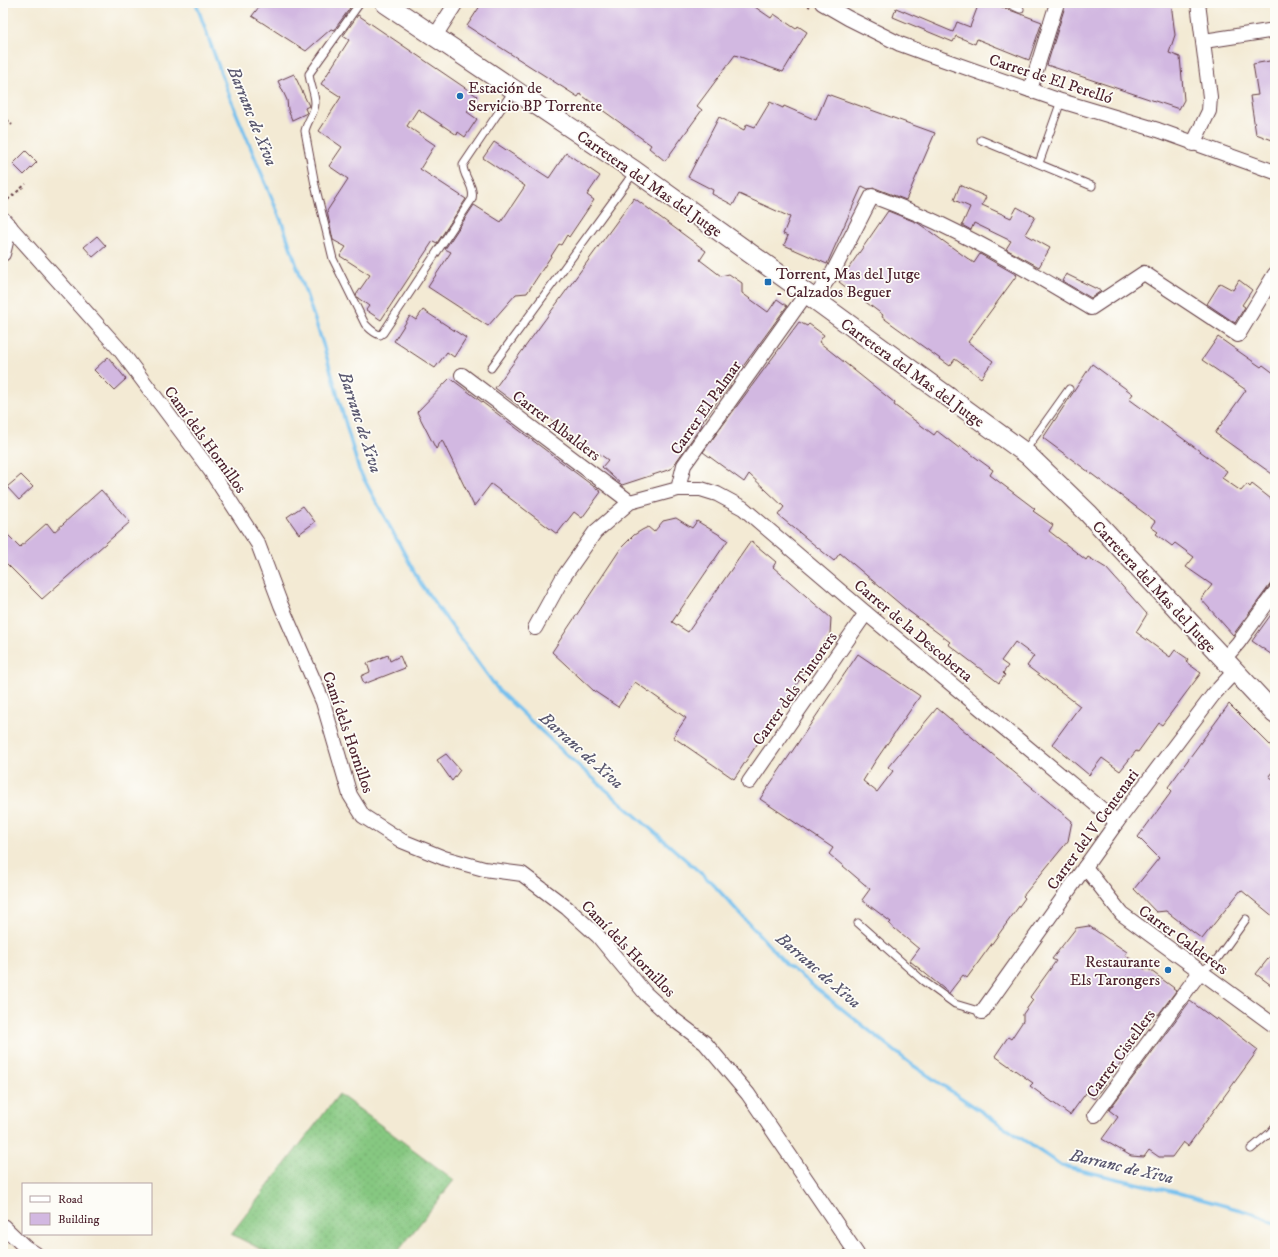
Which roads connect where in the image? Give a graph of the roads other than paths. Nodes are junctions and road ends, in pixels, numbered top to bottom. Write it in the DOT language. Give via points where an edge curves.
graph roads {
  1 [pos="360,3"];
  2 [pos="385,3"];
  3 [pos="456,3"];
  4 [pos="822,3"];
  5 [pos="1007,3"];
  6 [pos="1057,3"];
  7 [pos="1198,3"];
  8 [pos="1020,9"];
  9 [pos="1275,30"];
  10 [pos="436,36"];
  11 [pos="1204,41"];
  12 [pos="514,89"];
  13 [pos="1030,90"];
  14 [pos="1061,101"];
  15 [pos="982,140"];
  16 [pos="1193,144"];
  17 [pos="1039,163"];
  18 [pos="635,171"];
  19 [pos="1275,172"];
  20 [pos="1092,186"];
  21 [pos="7,222"];
  22 [pos="3,254"];
  23 [pos="1275,274"];
  24 [pos="810,296"];
  25 [pos="492,368"];
  26 [pos="462,375"];
  27 [pos="1069,389"];
  28 [pos="1024,452"];
  29 [pos="678,489"];
  30 [pos="630,502"];
  31 [pos="1275,592"];
  32 [pos="866,613"];
  33 [pos="535,628"];
  34 [pos="1229,665"];
  35 [pos="1275,714"];
  36 [pos="749,782"];
  37 [pos="1117,822"];
  38 [pos="1085,867"];
  39 [pos="1246,919"];
  40 [pos="858,923"];
  41 [pos="1200,972"];
  42 [pos="982,1012"];
  43 [pos="1275,1026"];
  44 [pos="1095,1115"];
  45 [pos="1275,1127"];
  46 [pos="1251,1149"];
  47 [pos="3,1226"];
  48 [pos="36,1254"];
  49 [pos="857,1254"];
  1 -- 12 [label="lane" via="309,74 315,104 305,131 314,185 333,259 365,324 376,334 383,333 472,199 473,190 463,165"];
  2 -- 10 [label="street, Carretera del Mas del Jutge"];
  3 -- 10 [label="street"];
  4 -- 13 [label="street, Carrer de El Perelló" via="900,44"];
  5 -- 8 [label="lane"];
  6 -- 13 [label="street"];
  7 -- 11 [label="street"];
  9 -- 11 [label="street"];
  10 -- 12 [label="street, Carretera del Mas del Jutge"];
  11 -- 16 [label="street" via="1210,104"];
  12 -- 18 [label="street, Carretera del Mas del Jutge"];
  13 -- 14 [label="street, Carrer de El Perelló"];
  14 -- 16 [label="street, Carrer de El Perelló" via="1158,130"];
  14 -- 17 [label="lane"];
  15 -- 17 [label="lane"];
  16 -- 19 [label="street, Carrer de El Perelló"];
  17 -- 20 [label="lane"];
  18 -- 24 [label="street, Carretera del Mas del Jutge"];
  18 -- 25 [label="lane"];
  21 -- 22 [label="street"];
  21 -- 49 [label="street, Camí dels Hornillos" via="120,350 210,470 258,544 281,606 323,702 350,795 363,816 402,841 444,858 484,869 522,874 567,908 598,936 646,994 705,1043 748,1094"];
  23 -- 24 [label="street, Carrer El Palmar" via="1238,336 1144,273 1091,308 990,249 905,208 872,196 833,272"];
  24 -- 28 [label="street, Carretera del Mas del Jutge"];
  24 -- 29 [label="street, Carrer El Palmar" via="684,465"];
  26 -- 30 [label="street, Carrer Albalders"];
  27 -- 28 [label="lane"];
  28 -- 34 [label="street, Carretera del Mas del Jutge" via="1088,513"];
  29 -- 30 [label="street"];
  29 -- 32 [label="street, Carrer de la Descoberta" via="701,489 717,494 743,508"];
  30 -- 33 [label="street" via="595,532 562,579"];
  31 -- 34 [label="street, Carrer del V Centenari" via="1238,643"];
  32 -- 36 [label="street, Carrer dels Tintorers"];
  32 -- 37 [label="street, Carrer de la Descoberta"];
  34 -- 35 [label="street, Carretera del Mas del Jutge"];
  34 -- 37 [label="street, Carrer del V Centenari" via="1213,695"];
  37 -- 38 [label="street, Carrer del V Centenari"];
  38 -- 41 [label="street, Carrer Calderers" via="1122,914"];
  38 -- 42 [label="street, Carrer del V Centenari"];
  39 -- 41 [label="lane" via="1215,962"];
  40 -- 42 [label="lane" via="922,980 954,1004"];
  41 -- 43 [label="street, Carrer Calderers"];
  41 -- 44 [label="street, Carrer Cistellers"];
  45 -- 46 [label="lane"];
  47 -- 48 [label="street"];
}
